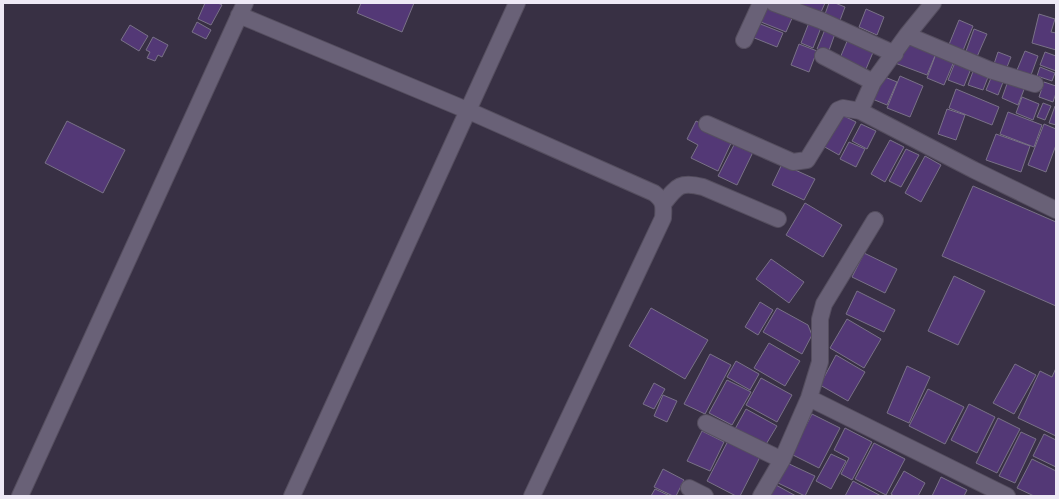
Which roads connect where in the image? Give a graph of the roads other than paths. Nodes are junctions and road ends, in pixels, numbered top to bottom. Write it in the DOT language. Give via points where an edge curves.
graph roads {
  1 [pos="517,3"];
  2 [pos="761,3"];
  3 [pos="774,3"];
  4 [pos="933,3"];
  5 [pos="242,9"];
  6 [pos="907,35"];
  7 [pos="744,40"];
  8 [pos="895,54"];
  9 [pos="823,56"];
  10 [pos="873,82"];
  11 [pos="1035,84"];
  12 [pos="469,111"];
  13 [pos="860,111"];
  14 [pos="707,124"];
  15 [pos="663,204"];
  16 [pos="1056,210"];
  17 [pos="778,219"];
  18 [pos="875,220"];
  19 [pos="809,398"];
  20 [pos="706,423"];
  21 [pos="782,460"];
  22 [pos="689,488"];
  23 [pos="20,496"];
  24 [pos="292,496"];
  25 [pos="532,496"];
  26 [pos="705,496"];
  27 [pos="761,496"];
  28 [pos="1007,496"];
  1 -- 12 [label="street"];
  2 -- 7 [label="street"];
  3 -- 8 [label="street" via="820,20"];
  4 -- 6 [label="street"];
  5 -- 12 [label="street"];
  5 -- 23 [label="street"];
  6 -- 8 [label="street"];
  6 -- 11 [label="street" via="990,70"];
  8 -- 10 [label="street"];
  9 -- 10 [label="street"];
  10 -- 13 [label="street"];
  12 -- 15 [label="street" via="654,193"];
  12 -- 24 [label="street"];
  13 -- 14 [label="street" via="843,108 838,110 808,160 793,162"];
  13 -- 16 [label="street"];
  15 -- 17 [label="street" via="673,191 681,185 690,183"];
  15 -- 25 [label="street" via="663,218"];
  18 -- 19 [label="street" via="824,304 820,319 820,362"];
  19 -- 21 [label="street"];
  19 -- 28 [label="street"];
  20 -- 21 [label="street"];
  21 -- 27 [label="street"];
  22 -- 26 [label="street"];
}
